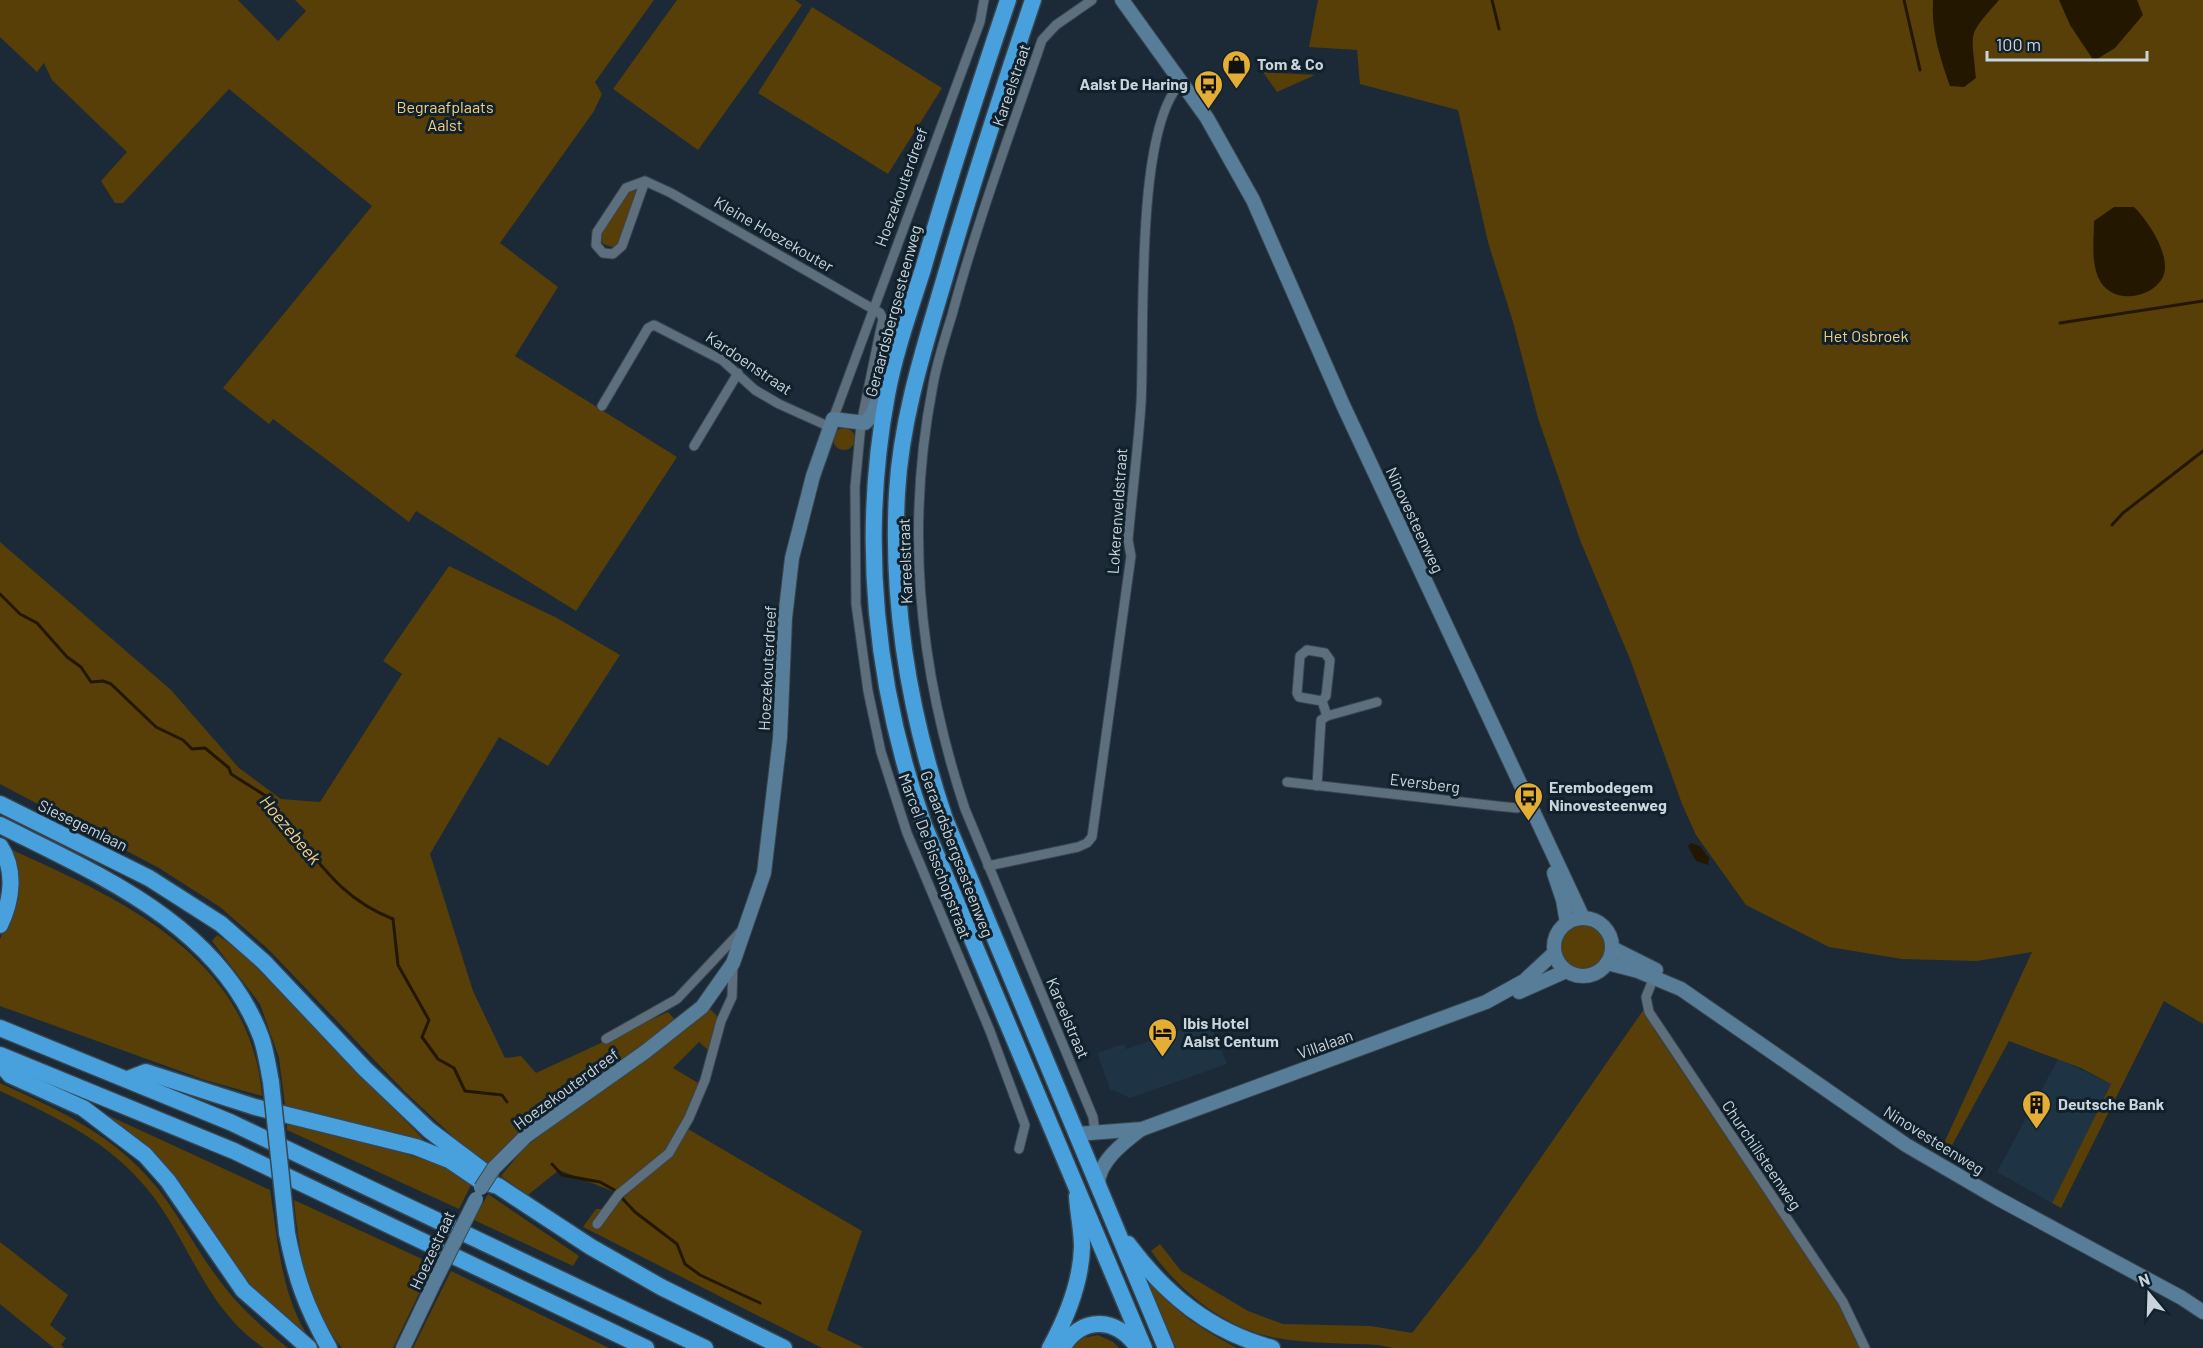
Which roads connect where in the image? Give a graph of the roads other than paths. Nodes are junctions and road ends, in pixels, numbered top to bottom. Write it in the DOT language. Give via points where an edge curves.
graph roads {
  1 [pos="984,0"];
  2 [pos="1008,0"];
  3 [pos="1033,0"];
  4 [pos="1092,0"];
  5 [pos="1122,0"];
  6 [pos="1182,82"];
  7 [pos="645,181"];
  8 [pos="874,311"];
  9 [pos="738,373"];
  10 [pos="891,375"];
  11 [pos="602,406"];
  12 [pos="832,423"];
  13 [pos="861,424"];
  14 [pos="694,446"];
  15 [pos="1322,700"];
  16 [pos="1377,702"];
  17 [pos="1327,716"];
  18 [pos="1287,782"];
  19 [pos="1317,786"];
  20 [pos="0,804"];
  21 [pos="1528,804"];
  22 [pos="0,825"];
  23 [pos="0,846"];
  24 [pos="1551,853"];
  25 [pos="988,866"];
  26 [pos="1583,918"];
  27 [pos="748,922"];
  28 [pos="1567,923"];
  29 [pos="0,925"];
  30 [pos="1612,948"];
  31 [pos="1554,952"];
  32 [pos="733,963"];
  33 [pos="1607,963"];
  34 [pos="1566,970"];
  35 [pos="1655,973"];
  36 [pos="1520,988"];
  37 [pos="0,1028"];
  38 [pos="606,1039"];
  39 [pos="0,1054"];
  40 [pos="0,1063"];
  41 [pos="128,1079"];
  42 [pos="1142,1129"];
  43 [pos="1095,1132"];
  44 [pos="1077,1134"];
  45 [pos="1019,1149"];
  46 [pos="495,1168"];
  47 [pos="1098,1185"];
  48 [pos="485,1191"];
  49 [pos="1077,1192"];
  50 [pos="597,1224"];
  51 [pos="1115,1225"];
  52 [pos="2182,1298"];
  53 [pos="2203,1304"];
  54 [pos="2203,1312"];
  55 [pos="309,1348"];
  56 [pos="329,1348"];
  57 [pos="403,1348"];
  58 [pos="646,1348"];
  59 [pos="705,1348"];
  60 [pos="784,1348"];
  61 [pos="1050,1348"];
  62 [pos="1062,1348"];
  63 [pos="1138,1348"];
  64 [pos="1144,1348"];
  65 [pos="1166,1348"];
  66 [pos="1272,1348"];
  67 [pos="1865,1348"];
  1 -- 8 [label="street, Hoezekouterdreef" via="980,22"];
  2 -- 10 [label="highway, Geraardsbergsesteenweg" via="958,150"];
  3 -- 44 [label="highway, Geraardsbergsesteenweg" via="980,157 914,380 897,491 896,577 908,684 931,777 953,839"];
  4 -- 25 [label="street, Kareelstraat" via="1042,40 960,283 933,383 923,442 918,554 930,679 949,761"];
  5 -- 6 [label="main road, Ninovesteenweg"];
  6 -- 21 [label="main road, Ninovesteenweg" via="1219,136 1253,200 1342,405"];
  6 -- 25 [label="street, Lokerenveldstraat" via="1173,91 1162,116 1147,192 1141,406 1128,540 1131,556 1092,837 1077,847"];
  7 -- 7 [label="street" via="626,188 597,232 596,245 603,253 613,254 622,246"];
  7 -- 8 [label="street, Kleine Hoezekouter"];
  8 -- 12 [label="street, Hoezekouterdreef"];
  8 -- 13 [label="street, Kleine Hoezekouter" via="883,320"];
  9 -- 11 [label="street, Kardoenstraat" via="722,360 659,326 651,326"];
  9 -- 12 [label="street, Kardoenstraat" via="755,390"];
  9 -- 14 [label="street"];
  10 -- 13 [label="main road" via="880,386 872,416"];
  10 -- 49 [label="highway, Geraardsbergsesteenweg" via="876,491 873,554 879,648 900,748 924,825"];
  12 -- 13 [label="main road"];
  12 -- 27 [label="main road, Hoezekouterdreef" via="802,512 792,558 774,804 764,873"];
  13 -- 45 [label="street, Marcel De Bisschopstraat" via="854,554 856,604 881,752 907,833 1025,1125"];
  15 -- 15 [label="street" via="1326,696 1330,660 1325,653 1307,650 1300,656 1297,693 1299,697"];
  15 -- 17 [label="street"];
  16 -- 17 [label="street"];
  17 -- 19 [label="street" via="1319,725"];
  18 -- 19 [label="street, Eversberg"];
  19 -- 21 [label="street, Eversberg" via="1517,808"];
  20 -- 48 [label="highway, Siesegemlaan" via="149,878 221,924 264,962 429,1130 488,1173"];
  21 -- 24 [label="main road, Ninovesteenweg"];
  22 -- 56 [label="highway, bridge" via="147,903 212,958 240,996 262,1039 271,1082 287,1233 298,1284"];
  23 -- 29 [label="highway" via="10,873 11,890"];
  24 -- 26 [label="main road, Ninovesteenweg"];
  24 -- 28 [label="main road, Ninovesteenweg"];
  25 -- 43 [label="street, Kareelstraat" via="1093,1117"];
  26 -- 28 [label="main road"];
  26 -- 30 [label="main road" via="1607,930"];
  27 -- 32 [label="main road, Hoezekouterdreef"];
  27 -- 38 [label="street, Hoezekouterdreef" via="677,999"];
  28 -- 31 [label="main road" via="1556,936"];
  30 -- 33 [label="main road"];
  30 -- 35 [label="main road, Ninovesteenweg"];
  31 -- 34 [label="main road"];
  31 -- 36 [label="main road, Villalaan"];
  32 -- 46 [label="main road, Hoezekouterdreef" via="702,1007 526,1136"];
  32 -- 50 [label="street, Hoezekouterdreef" via="732,997 689,1118 669,1153 619,1194"];
  33 -- 34 [label="main road" via="1593,975 1574,975"];
  33 -- 35 [label="main road, Ninovesteenweg"];
  34 -- 36 [label="main road, Villalaan"];
  35 -- 52 [label="main road, Ninovesteenweg" via="1906,1144 1996,1198"];
  35 -- 67 [label="street, Churchillsteenweg" via="1646,997 1649,1012 1843,1302"];
  36 -- 42 [label="main road, Villalaan" via="1494,1002"];
  37 -- 41 [label="highway"];
  39 -- 58 [label="highway" via="234,1151"];
  40 -- 55 [label="highway" via="10,1075 83,1108 145,1155 168,1181 243,1290"];
  41 -- 48 [label="highway" via="146,1072 255,1107 416,1147 450,1160 480,1181"];
  41 -- 59 [label="highway" via="342,1173"];
  42 -- 43 [label="main road, Villalaan"];
  42 -- 47 [label="main road, Villalaan" via="1119,1146 1100,1173"];
  43 -- 44 [label="main road, Villalaan"];
  44 -- 47 [label="highway, Geraardsbergsesteenweg"];
  46 -- 48 [label="main road, Hoezestraat, bridge"];
  47 -- 51 [label="highway, Geraardsbergsesteenweg"];
  48 -- 57 [label="main road, Hoezestraat, bridge"];
  48 -- 60 [label="highway" via="661,1287"];
  49 -- 61 [label="highway" via="1082,1245 1080,1272 1062,1327"];
  49 -- 64 [label="highway, Geraardsbergsesteenweg" via="1088,1210"];
  51 -- 65 [label="highway, Geraardsbergsesteenweg"];
  51 -- 66 [label="highway" via="1161,1283 1189,1309 1221,1330"];
  52 -- 53 [label="main road, Ninovesteenweg"];
  52 -- 54 [label="main road, Ninovesteenweg"];
  62 -- 63 [label="highway" via="1076,1330 1092,1324 1117,1330"];
}
